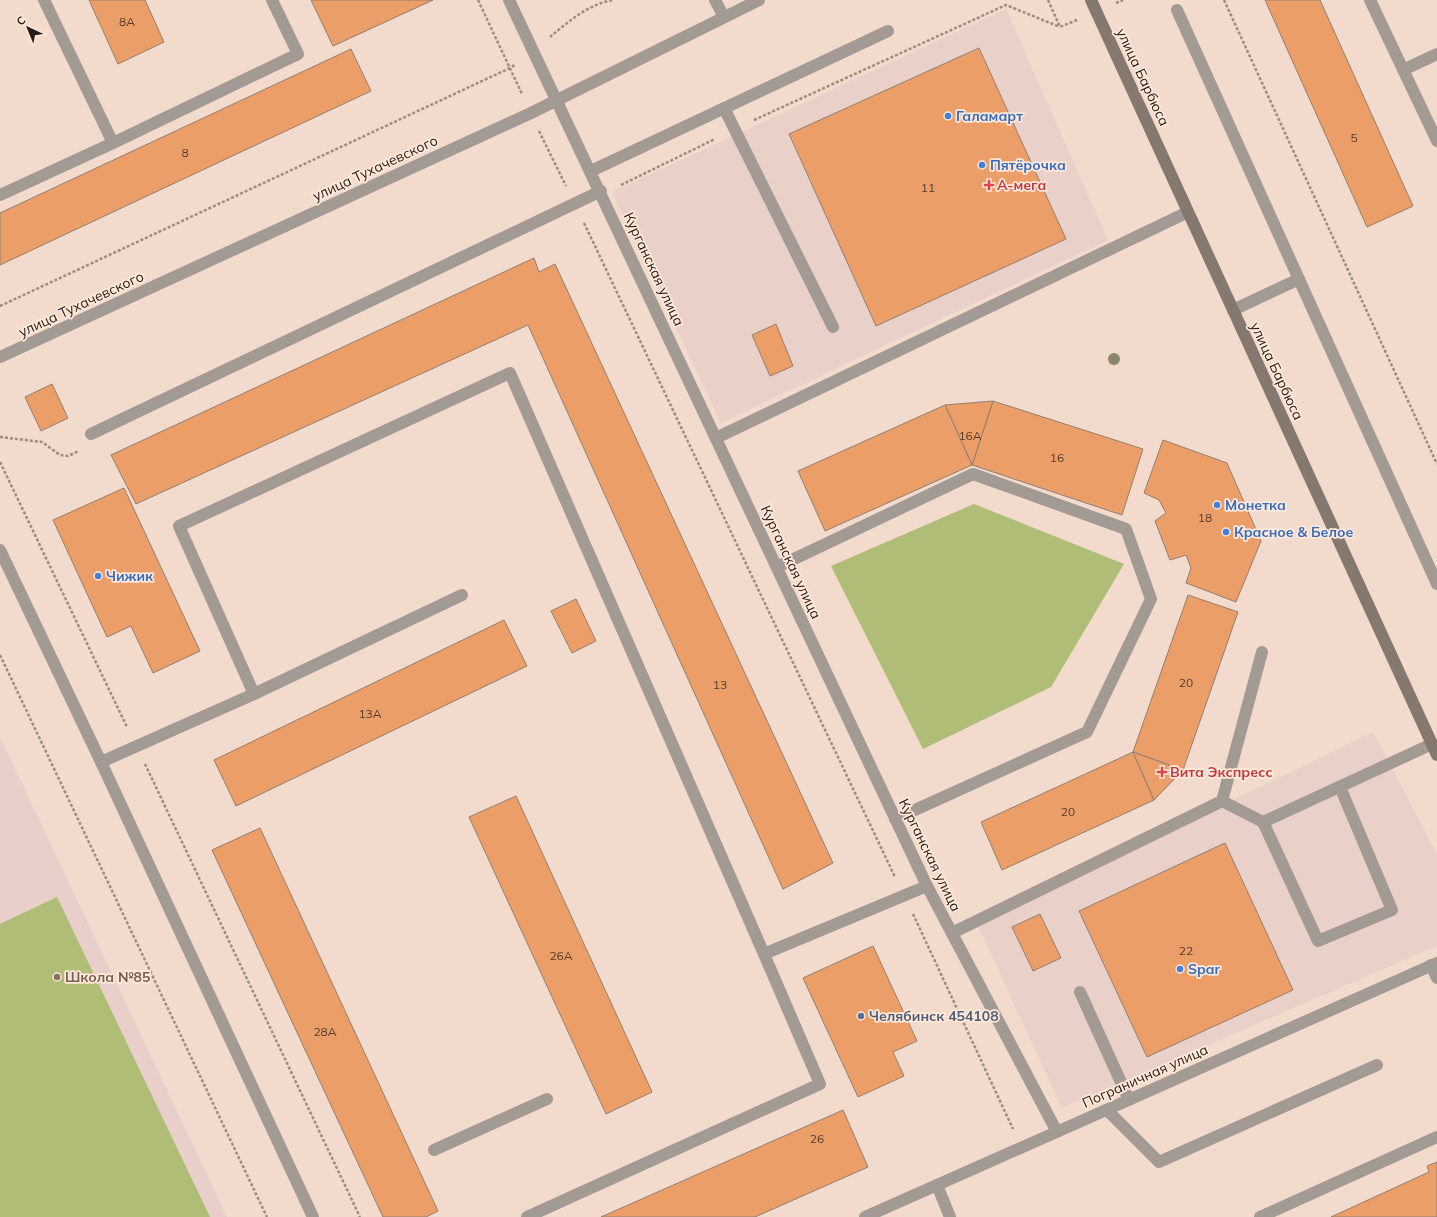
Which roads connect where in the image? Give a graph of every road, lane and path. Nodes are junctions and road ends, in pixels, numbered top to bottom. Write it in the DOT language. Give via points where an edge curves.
graph roads {
  1 [pos="44,0"];
  2 [pos="272,0"];
  3 [pos="478,0"];
  4 [pos="509,0"];
  5 [pos="614,0"];
  6 [pos="715,0"];
  7 [pos="759,0"];
  8 [pos="1091,0"];
  9 [pos="1224,0"];
  10 [pos="1370,0"];
  11 [pos="1177,10"];
  12 [pos="724,17"];
  13 [pos="1060,27"];
  14 [pos="888,31"];
  15 [pos="533,51"];
  16 [pos="1437,54"];
  17 [pos="510,68"];
  18 [pos="1403,70"];
  19 [pos="556,101"];
  20 [pos="724,108"];
  21 [pos="531,114"];
  22 [pos="734,130"];
  23 [pos="1437,141"];
  24 [pos="113,143"];
  25 [pos="591,171"];
  26 [pos="601,193"];
  27 [pos="0,195"];
  28 [pos="574,204"];
  29 [pos="1188,212"];
  30 [pos="1299,279"];
  31 [pos="0,306"];
  32 [pos="1233,310"];
  33 [pos="833,327"];
  34 [pos="0,357"];
  35 [pos="91,434"];
  36 [pos="716,438"];
  37 [pos="0,462"];
  38 [pos="1437,464"];
  39 [pos="0,550"];
  40 [pos="777,567"];
  41 [pos="1437,584"];
  42 [pos="462,595"];
  43 [pos="1262,652"];
  44 [pos="0,655"];
  45 [pos="254,694"];
  46 [pos="1432,744"];
  47 [pos="137,746"];
  48 [pos="1437,755"];
  49 [pos="101,762"];
  50 [pos="1340,787"];
  51 [pos="1222,801"];
  52 [pos="895,819"];
  53 [pos="1263,822"];
  54 [pos="927,886"];
  55 [pos="904,896"];
  56 [pos="952,933"];
  57 [pos="764,954"];
  58 [pos="1434,964"];
  59 [pos="1437,978"];
  60 [pos="1080,992"];
  61 [pos="1377,1065"];
  62 [pos="547,1099"];
  63 [pos="1129,1100"];
  64 [pos="1107,1110"];
  65 [pos="1058,1132"];
  66 [pos="1437,1137"];
  67 [pos="1022,1148"];
  68 [pos="434,1150"];
  69 [pos="937,1185"];
  70 [pos="267,1217"];
  71 [pos="314,1217"];
  72 [pos="360,1217"];
  73 [pos="527,1217"];
  74 [pos="865,1217"];
  75 [pos="950,1217"];
  76 [pos="1260,1217"];
  1 -- 24 [label="street"];
  2 -- 24 [label="street" via="298,54"];
  3 -- 17 [label="path"];
  4 -- 15 [label="street, Курганская улица"];
  5 -- 15 [label="path" via="575,17"];
  6 -- 12 [label="street"];
  7 -- 12 [label="street, улица Тухачевского"];
  8 -- 29 [label="street, улица Барбюса"];
  9 -- 38 [label="path"];
  10 -- 18 [label="street"];
  11 -- 30 [label="street"];
  12 -- 19 [label="street, улица Тухачевского"];
  13 -- 22 [label="path" via="1006,5"];
  14 -- 20 [label="street"];
  15 -- 17 [label="path"];
  15 -- 19 [label="street, Курганская улица"];
  16 -- 18 [label="street"];
  17 -- 21 [label="path"];
  17 -- 31 [label="path"];
  18 -- 23 [label="street"];
  19 -- 21 [label="street, улица Тухачевского"];
  19 -- 25 [label="street, Курганская улица"];
  20 -- 22 [label="street"];
  20 -- 25 [label="street"];
  21 -- 28 [label="path"];
  21 -- 34 [label="street, улица Тухачевского"];
  22 -- 26 [label="path"];
  22 -- 33 [label="street"];
  24 -- 27 [label="street"];
  25 -- 26 [label="street, Курганская улица"];
  26 -- 28 [label="street"];
  26 -- 36 [label="street, Курганская улица"];
  28 -- 35 [label="street"];
  28 -- 55 [label="path"];
  29 -- 32 [label="street, улица Барбюса"];
  29 -- 36 [label="street"];
  30 -- 32 [label="street"];
  30 -- 41 [label="street"];
  32 -- 46 [label="street, улица Барбюса"];
  36 -- 40 [label="street, Курганская улица"];
  37 -- 47 [label="path"];
  39 -- 49 [label="street"];
  40 -- 52 [label="street, Курганская улица"];
  40 -- 52 [label="street" via="973,474 1126,529 1151,600 1087,732"];
  42 -- 45 [label="street"];
  43 -- 51 [label="street"];
  44 -- 70 [label="path"];
  45 -- 47 [label="street"];
  45 -- 57 [label="street" via="179,526 510,373"];
  46 -- 48 [label="street, улица Барбюса"];
  46 -- 50 [label="street"];
  47 -- 49 [label="street"];
  47 -- 72 [label="path"];
  49 -- 71 [label="street"];
  50 -- 53 [label="street"];
  50 -- 53 [label="street" via="1392,910 1318,942"];
  51 -- 53 [label="street"];
  51 -- 56 [label="street"];
  52 -- 54 [label="street, Курганская улица"];
  54 -- 55 [label="street"];
  54 -- 56 [label="street, Курганская улица"];
  55 -- 57 [label="street"];
  55 -- 67 [label="path"];
  56 -- 65 [label="street, Курганская улица"];
  57 -- 73 [label="street" via="820,1084"];
  58 -- 59 [label="street"];
  58 -- 63 [label="street, Пограничная улица"];
  60 -- 63 [label="street"];
  61 -- 64 [label="street" via="1159,1162"];
  62 -- 68 [label="street"];
  63 -- 64 [label="street, Пограничная улица"];
  64 -- 65 [label="street, Пограничная улица"];
  65 -- 67 [label="street, Пограничная улица"];
  66 -- 76 [label="street"];
  67 -- 69 [label="street, Пограничная улица"];
  69 -- 74 [label="street, Пограничная улица"];
  69 -- 75 [label="street"];
}
